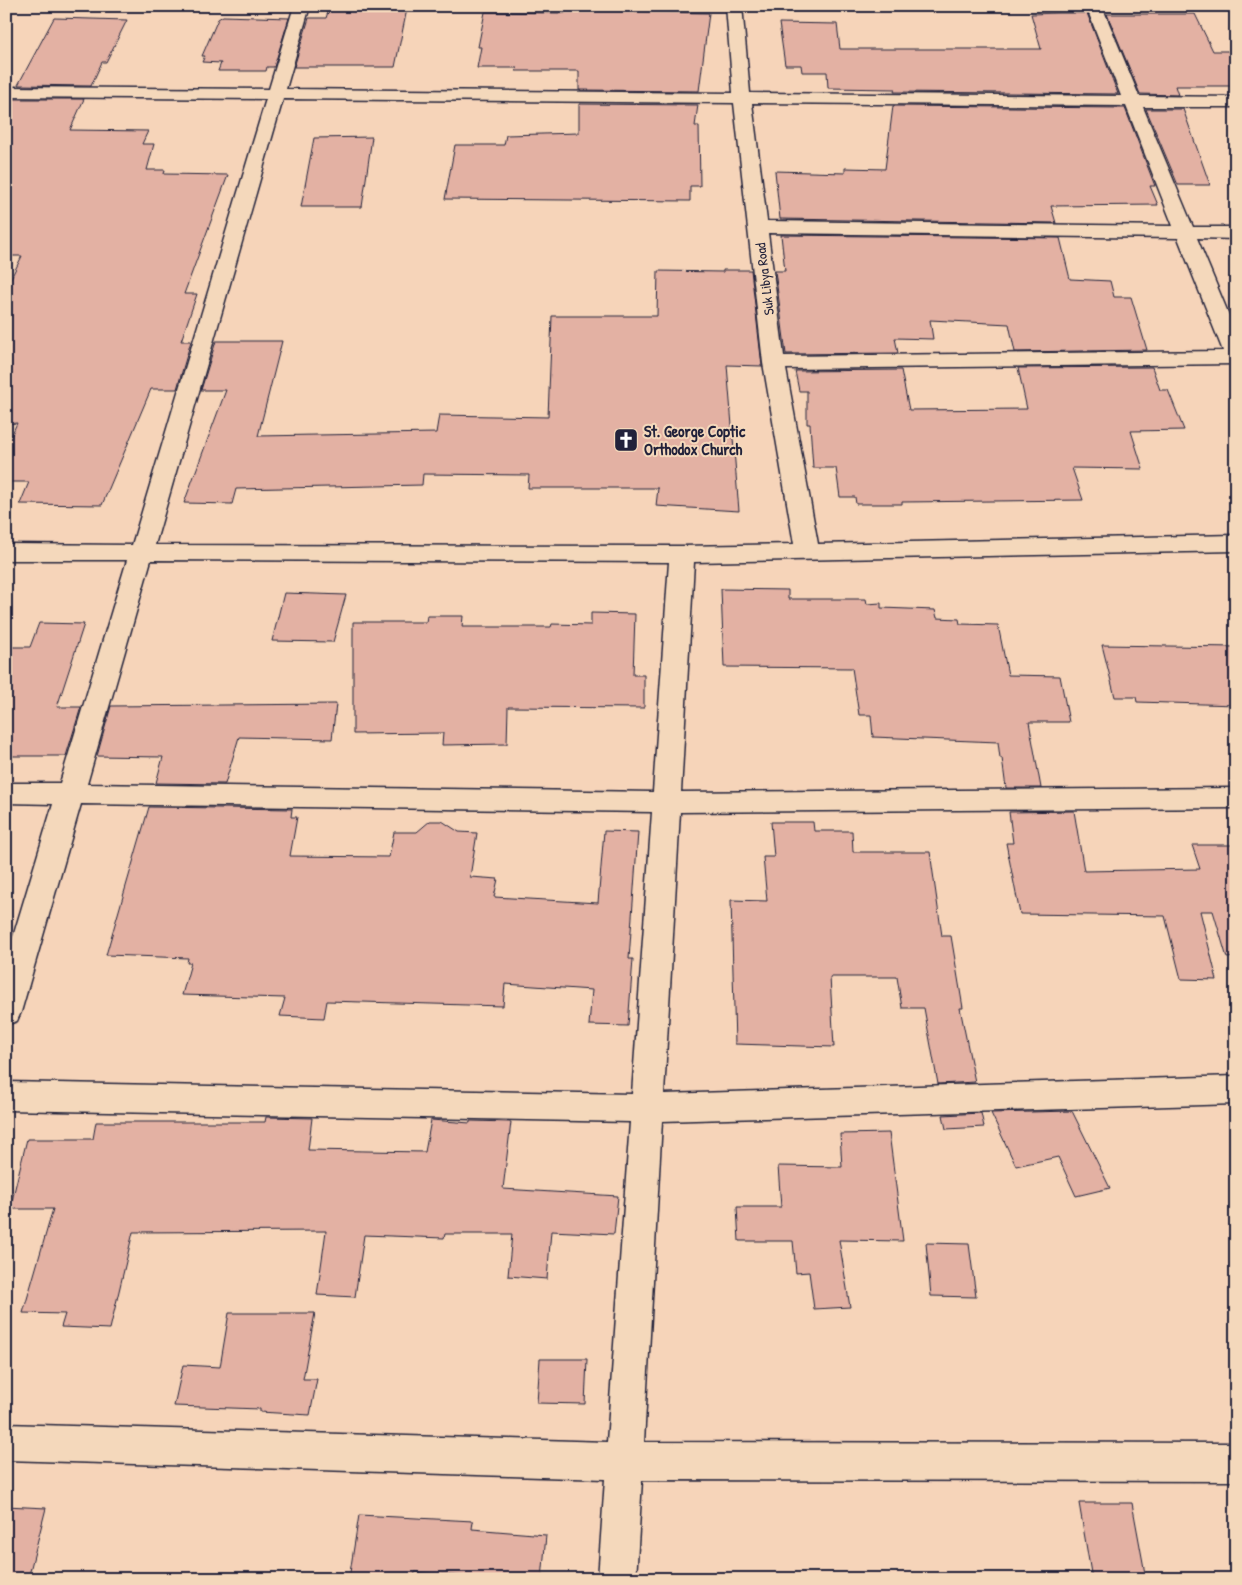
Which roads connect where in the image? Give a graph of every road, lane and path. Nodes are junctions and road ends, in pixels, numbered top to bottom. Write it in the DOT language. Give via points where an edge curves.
graph roads {
  1 [pos="302,6"];
  2 [pos="734,6"];
  3 [pos="1094,6"];
  4 [pos="6,92"];
  5 [pos="277,94"];
  6 [pos="742,97"];
  7 [pos="1133,100"];
  8 [pos="1236,102"];
  9 [pos="757,227"];
  10 [pos="1186,233"];
  11 [pos="1236,233"];
  12 [pos="1236,357"];
  13 [pos="774,363"];
  14 [pos="1236,543"];
  15 [pos="807,550"];
  16 [pos="6,552"];
  17 [pos="682,554"];
  18 [pos="6,793"];
  19 [pos="1236,798"];
  20 [pos="666,802"];
  21 [pos="6,1012"];
  22 [pos="1236,1090"];
  23 [pos="6,1096"];
  24 [pos="646,1108"];
  25 [pos="6,1442"];
  26 [pos="624,1461"];
  27 [pos="1236,1462"];
  28 [pos="617,1579"];
  1 -- 5 [label="street"];
  2 -- 6 [label="street, Suk Libya Road"];
  3 -- 7 [label="street"];
  4 -- 5 [label="street"];
  5 -- 6 [label="street"];
  5 -- 21 [label="street"];
  6 -- 7 [label="street"];
  6 -- 9 [label="street, Suk Libya Road"];
  7 -- 8 [label="street"];
  7 -- 10 [label="street"];
  9 -- 10 [label="street"];
  9 -- 13 [label="street, Suk Libya Road"];
  10 -- 11 [label="street"];
  10 -- 12 [label="street"];
  12 -- 13 [label="street"];
  13 -- 15 [label="street, Suk Libya Road"];
  14 -- 15 [label="street"];
  15 -- 17 [label="street"];
  16 -- 17 [label="street"];
  17 -- 20 [label="street"];
  18 -- 20 [label="street"];
  19 -- 20 [label="street"];
  20 -- 24 [label="street"];
  22 -- 24 [label="street"];
  23 -- 24 [label="street"];
  24 -- 26 [label="street"];
  25 -- 26 [label="street"];
  26 -- 27 [label="street"];
  26 -- 28 [label="street"];
}
